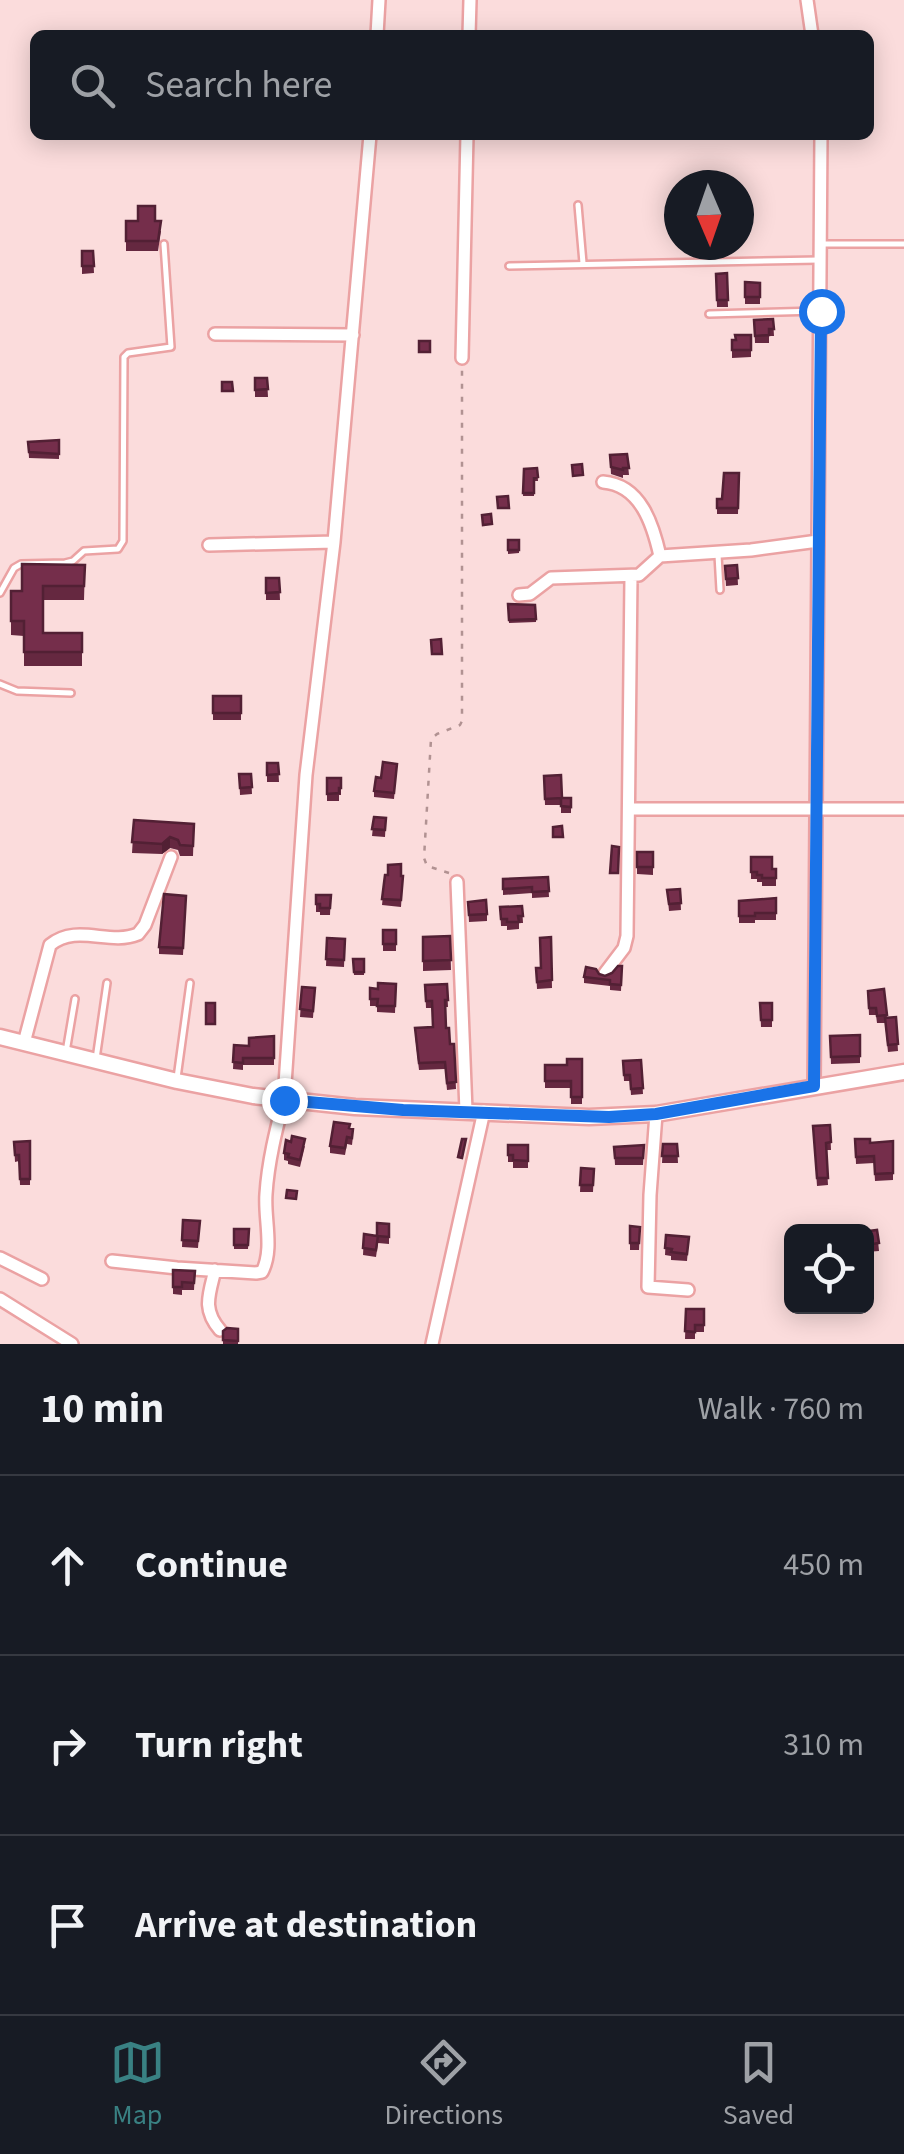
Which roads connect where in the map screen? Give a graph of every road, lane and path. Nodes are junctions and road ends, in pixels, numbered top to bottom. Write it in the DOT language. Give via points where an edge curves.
graph roads {
  1 [pos="378,0"];
  2 [pos="470,0"];
  3 [pos="807,0"];
  4 [pos="377,30"];
  5 [pos="469,30"];
  6 [pos="811,30"];
  7 [pos="370,140"];
  8 [pos="467,140"];
  9 [pos="822,140"];
  10 [pos="578,205"];
  11 [pos="164,244"];
  12 [pos="822,244"];
  13 [pos="904,244"];
  14 [pos="822,260"];
  15 [pos="583,264"];
  16 [pos="509,266"];
  17 [pos="821,311"];
  18 [pos="709,314"];
  19 [pos="215,334"];
  20 [pos="353,336"];
  21 [pos="462,358"];
  22 [pos="603,482"];
  23 [pos="818,540"];
  24 [pos="334,542"];
  25 [pos="209,545"];
  26 [pos="718,552"];
  27 [pos="660,556"];
  28 [pos="631,577"];
  29 [pos="720,590"];
  30 [pos="0,593"];
  31 [pos="519,594"];
  32 [pos="0,684"];
  33 [pos="71,693"];
  34 [pos="629,809"];
  35 [pos="816,809"];
  36 [pos="904,809"];
  37 [pos="171,858"];
  38 [pos="456,882"];
  39 [pos="605,973"];
  40 [pos="190,982"];
  41 [pos="107,983"];
  42 [pos="75,999"];
  43 [pos="0,1037"];
  44 [pos="24,1043"];
  45 [pos="65,1055"];
  46 [pos="96,1062"];
  47 [pos="904,1072"];
  48 [pos="177,1081"];
  49 [pos="814,1086"];
  50 [pos="284,1100"];
  51 [pos="466,1111"];
  52 [pos="484,1111"];
  53 [pos="656,1114"];
  54 [pos="0,1258"];
  55 [pos="112,1261"];
  56 [pos="216,1270"];
  57 [pos="42,1279"];
  58 [pos="688,1290"];
  59 [pos="0,1300"];
  60 [pos="220,1330"];
  61 [pos="72,1344"];
  62 [pos="432,1344"];
  1 -- 4 [label="street"];
  2 -- 5 [label="street"];
  3 -- 6 [label="street"];
  7 -- 20 [label="street"];
  8 -- 21 [label="street"];
  9 -- 12 [label="street"];
  10 -- 15 [label="lane"];
  11 -- 30 [label="lane" via="170,346 124,357 123,540 118,549 84,551 73,561 22,564"];
  12 -- 13 [label="lane"];
  12 -- 14 [label="street"];
  14 -- 15 [label="lane"];
  14 -- 17 [label="street"];
  15 -- 16 [label="lane"];
  17 -- 18 [label="lane"];
  17 -- 23 [label="street"];
  19 -- 20 [label="street"];
  20 -- 24 [label="street"];
  21 -- 38 [label="path" via="462,721 431,739 424,858 426,866"];
  22 -- 27 [label="street" via="636,497"];
  23 -- 26 [label="street"];
  23 -- 35 [label="street"];
  24 -- 25 [label="street"];
  24 -- 50 [label="street" via="307,763"];
  26 -- 27 [label="street"];
  26 -- 29 [label="lane"];
  27 -- 28 [label="street"];
  28 -- 31 [label="street" via="552,578"];
  28 -- 34 [label="street"];
  32 -- 33 [label="lane"];
  34 -- 35 [label="street"];
  34 -- 39 [label="street" via="627,936"];
  35 -- 36 [label="street"];
  35 -- 49 [label="street"];
  37 -- 44 [label="street" via="138,934 75,934 50,945"];
  38 -- 51 [label="street"];
  40 -- 48 [label="lane"];
  41 -- 46 [label="lane"];
  42 -- 45 [label="lane"];
  43 -- 44 [label="street"];
  44 -- 45 [label="street"];
  45 -- 46 [label="street"];
  46 -- 48 [label="street"];
  47 -- 49 [label="street"];
  48 -- 50 [label="street"];
  49 -- 53 [label="street"];
  50 -- 51 [label="street"];
  50 -- 56 [label="street" via="272,1144 264,1270"];
  51 -- 52 [label="street"];
  52 -- 53 [label="street"];
  52 -- 62 [label="street"];
  53 -- 58 [label="street" via="648,1288"];
  54 -- 57 [label="street"];
  55 -- 56 [label="street"];
  56 -- 60 [label="street" via="208,1306"];
  59 -- 61 [label="street"];
}
